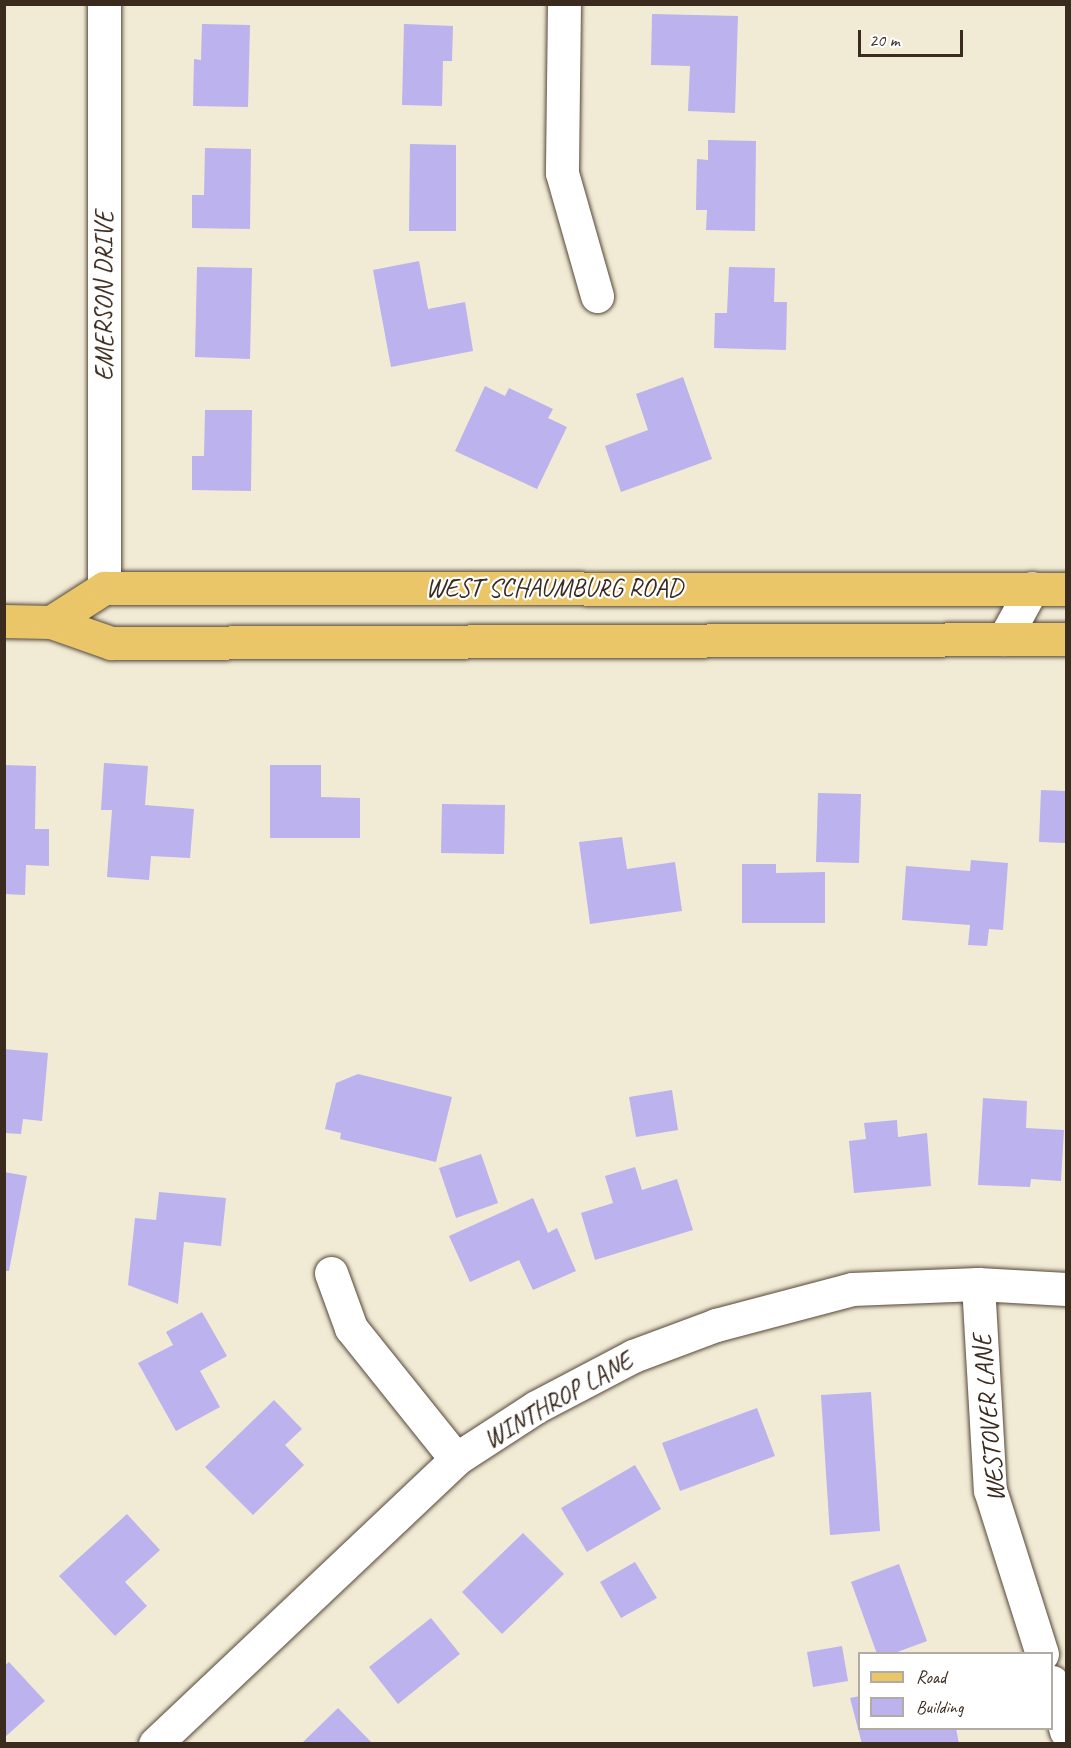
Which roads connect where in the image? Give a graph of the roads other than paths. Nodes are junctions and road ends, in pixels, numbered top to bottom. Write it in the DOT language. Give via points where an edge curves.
graph roads {
  1 [pos="104,4"];
  2 [pos="564,4"];
  3 [pos="597,296"];
  4 [pos="104,588"];
  5 [pos="1032,588"];
  6 [pos="1066,589"];
  7 [pos="4,621"];
  8 [pos="51,622"];
  9 [pos="1004,639"];
  10 [pos="1066,639"];
  11 [pos="332,1273"];
  12 [pos="978,1284"];
  13 [pos="1066,1289"];
  14 [pos="456,1459"];
  15 [pos="1042,1652"];
  16 [pos="1053,1686"];
  17 [pos="1066,1731"];
  18 [pos="155,1743"];
  1 -- 4 [label="street, EMERSON DRIVE"];
  2 -- 3 [label="street" via="562,173"];
  4 -- 5 [label="main road, WEST SCHAUMBURG ROAD"];
  4 -- 8 [label="main road"];
  5 -- 6 [label="main road, WEST SCHAUMBURG ROAD"];
  5 -- 9 [label="street"];
  7 -- 8 [label="main road, WEST SCHAUMBURG ROAD"];
  8 -- 9 [label="main road, WEST SCHAUMBURG ROAD" via="111,643"];
  9 -- 10 [label="main road, WEST SCHAUMBURG ROAD"];
  11 -- 14 [label="street" via="351,1329"];
  12 -- 13 [label="street, WINTHROP LANE"];
  12 -- 14 [label="street, WINTHROP LANE" via="852,1289 716,1325 633,1356 536,1407"];
  12 -- 15 [label="street, WESTOVER LANE" via="990,1490"];
  14 -- 18 [label="street, WINTHROP LANE"];
  16 -- 17 [label="street"];
}
